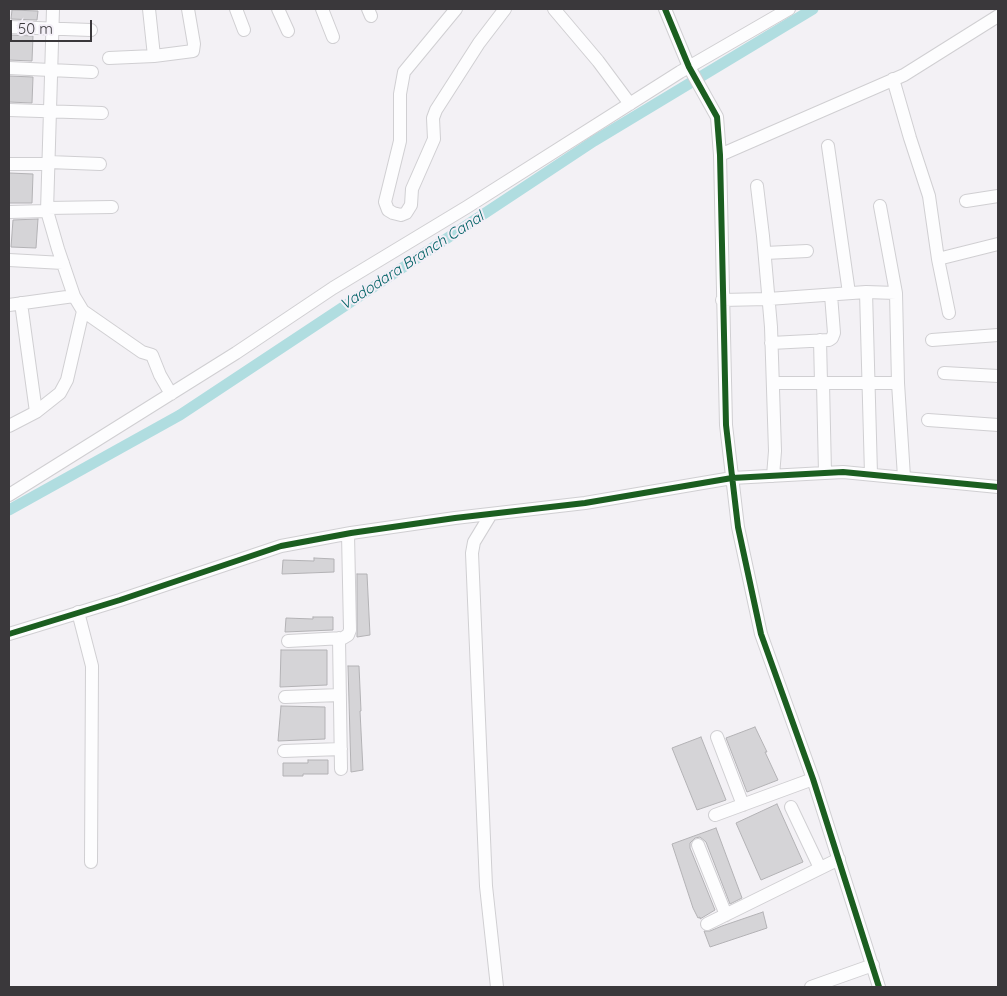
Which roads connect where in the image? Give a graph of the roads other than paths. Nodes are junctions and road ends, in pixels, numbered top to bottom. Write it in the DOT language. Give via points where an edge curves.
graph roads {
  1 [pos="53,9"];
  2 [pos="149,9"];
  3 [pos="188,9"];
  4 [pos="236,9"];
  5 [pos="278,9"];
  6 [pos="322,9"];
  7 [pos="456,9"];
  8 [pos="505,9"];
  9 [pos="554,9"];
  10 [pos="665,9"];
  11 [pos="789,9"];
  12 [pos="998,16"];
  13 [pos="9,27"];
  14 [pos="53,28"];
  15 [pos="92,30"];
  16 [pos="244,30"];
  17 [pos="288,31"];
  18 [pos="333,37"];
  19 [pos="154,56"];
  20 [pos="109,58"];
  21 [pos="9,68"];
  22 [pos="691,69"];
  23 [pos="52,70"];
  24 [pos="92,72"];
  25 [pos="893,80"];
  26 [pos="630,104"];
  27 [pos="9,110"];
  28 [pos="50,111"];
  29 [pos="102,113"];
  30 [pos="828,146"];
  31 [pos="720,155"];
  32 [pos="49,163"];
  33 [pos="9,164"];
  34 [pos="100,164"];
  35 [pos="757,186"];
  36 [pos="998,196"];
  37 [pos="966,201"];
  38 [pos="880,206"];
  39 [pos="112,207"];
  40 [pos="47,210"];
  41 [pos="9,212"];
  42 [pos="998,244"];
  43 [pos="807,251"];
  44 [pos="765,252"];
  45 [pos="938,259"];
  46 [pos="9,260"];
  47 [pos="63,263"];
  48 [pos="866,292"];
  49 [pos="849,293"];
  50 [pos="896,293"];
  51 [pos="830,294"];
  52 [pos="74,296"];
  53 [pos="768,299"];
  54 [pos="722,300"];
  55 [pos="15,304"];
  56 [pos="83,311"];
  57 [pos="949,313"];
  58 [pos="998,335"];
  59 [pos="820,340"];
  60 [pos="932,340"];
  61 [pos="771,343"];
  62 [pos="944,373"];
  63 [pos="998,376"];
  64 [pos="773,383"];
  65 [pos="822,383"];
  66 [pos="867,383"];
  67 [pos="898,383"];
  68 [pos="171,394"];
  69 [pos="36,412"];
  70 [pos="928,420"];
  71 [pos="998,425"];
  72 [pos="9,426"];
  73 [pos="825,473"];
  74 [pos="871,474"];
  75 [pos="773,476"];
  76 [pos="904,477"];
  77 [pos="732,478"];
  78 [pos="998,486"];
  79 [pos="9,495"];
  80 [pos="491,514"];
  81 [pos="348,534"];
  82 [pos="78,612"];
  83 [pos="9,634"];
  84 [pos="339,638"];
  85 [pos="288,641"];
  86 [pos="340,695"];
  87 [pos="286,696"];
  88 [pos="717,737"];
  89 [pos="341,749"];
  90 [pos="284,751"];
  91 [pos="341,769"];
  92 [pos="814,779"];
  93 [pos="744,805"];
  94 [pos="791,807"];
  95 [pos="715,815"];
  96 [pos="698,845"];
  97 [pos="839,859"];
  98 [pos="91,862"];
  99 [pos="820,868"];
  100 [pos="726,915"];
  101 [pos="707,924"];
  102 [pos="872,965"];
  103 [pos="496,987"];
  104 [pos="812,987"];
  105 [pos="880,987"];
  1 -- 14 [label="street"];
  2 -- 19 [label="street"];
  3 -- 19 [label="street" via="193,51"];
  4 -- 16 [label="street"];
  5 -- 17 [label="street"];
  6 -- 18 [label="street"];
  7 -- 8 [label="street" via="404,72 400,94 400,141 385,202 393,213 401,215 411,205 412,189 434,139 436,110"];
  9 -- 26 [label="street"];
  10 -- 22 [label="street"];
  11 -- 22 [label="street"];
  12 -- 25 [label="street"];
  13 -- 14 [label="street"];
  14 -- 15 [label="street"];
  14 -- 23 [label="street"];
  19 -- 20 [label="street"];
  21 -- 23 [label="street"];
  22 -- 26 [label="street"];
  22 -- 31 [label="street" via="717,117"];
  23 -- 24 [label="street"];
  23 -- 28 [label="street"];
  25 -- 31 [label="street"];
  25 -- 45 [label="street" via="929,196"];
  26 -- 68 [label="street" via="333,288"];
  27 -- 28 [label="street"];
  28 -- 29 [label="street"];
  28 -- 32 [label="street"];
  30 -- 49 [label="street"];
  31 -- 54 [label="street"];
  32 -- 33 [label="street"];
  32 -- 34 [label="street"];
  32 -- 40 [label="street"];
  35 -- 44 [label="street"];
  36 -- 37 [label="street"];
  38 -- 50 [label="street"];
  39 -- 40 [label="street"];
  40 -- 41 [label="street"];
  40 -- 47 [label="street"];
  42 -- 45 [label="street"];
  43 -- 44 [label="street"];
  44 -- 53 [label="street"];
  45 -- 57 [label="street"];
  46 -- 47 [label="street"];
  47 -- 52 [label="street"];
  48 -- 49 [label="street"];
  48 -- 50 [label="street"];
  48 -- 66 [label="street"];
  49 -- 51 [label="street"];
  50 -- 67 [label="street"];
  51 -- 53 [label="street"];
  51 -- 59 [label="street" via="834,335 828,340"];
  52 -- 55 [label="street"];
  52 -- 56 [label="street"];
  53 -- 54 [label="street"];
  53 -- 61 [label="street"];
  54 -- 77 [label="street" via="726,425"];
  55 -- 69 [label="street"];
  56 -- 68 [label="street" via="142,352 153,356"];
  56 -- 69 [label="street" via="67,380 60,393"];
  58 -- 60 [label="street"];
  59 -- 61 [label="street"];
  59 -- 65 [label="street"];
  61 -- 64 [label="street"];
  62 -- 63 [label="street"];
  64 -- 65 [label="street"];
  64 -- 75 [label="street"];
  65 -- 66 [label="street"];
  65 -- 73 [label="street"];
  66 -- 67 [label="street"];
  66 -- 74 [label="street"];
  67 -- 76 [label="street"];
  68 -- 79 [label="street"];
  69 -- 72 [label="street"];
  70 -- 71 [label="street"];
  73 -- 74 [label="street"];
  73 -- 75 [label="street"];
  74 -- 76 [label="street"];
  75 -- 77 [label="street"];
  76 -- 78 [label="street"];
  77 -- 80 [label="street" via="585,503"];
  77 -- 92 [label="street" via="738,527 761,634"];
  80 -- 81 [label="street"];
  80 -- 103 [label="street" via="474,542 472,553 486,886"];
  81 -- 82 [label="street" via="281,546"];
  81 -- 84 [label="street" via="350,630 348,636"];
  82 -- 83 [label="street"];
  82 -- 98 [label="street" via="92,666"];
  84 -- 85 [label="street"];
  84 -- 86 [label="street"];
  86 -- 87 [label="street"];
  86 -- 89 [label="street"];
  88 -- 93 [label="street"];
  89 -- 90 [label="street"];
  89 -- 91 [label="street"];
  92 -- 93 [label="street"];
  92 -- 97 [label="street"];
  93 -- 95 [label="street"];
  94 -- 99 [label="street"];
  96 -- 100 [label="street"];
  97 -- 99 [label="street"];
  97 -- 102 [label="street"];
  99 -- 100 [label="street"];
  100 -- 101 [label="street"];
  102 -- 104 [label="street"];
  102 -- 105 [label="street"];
}
